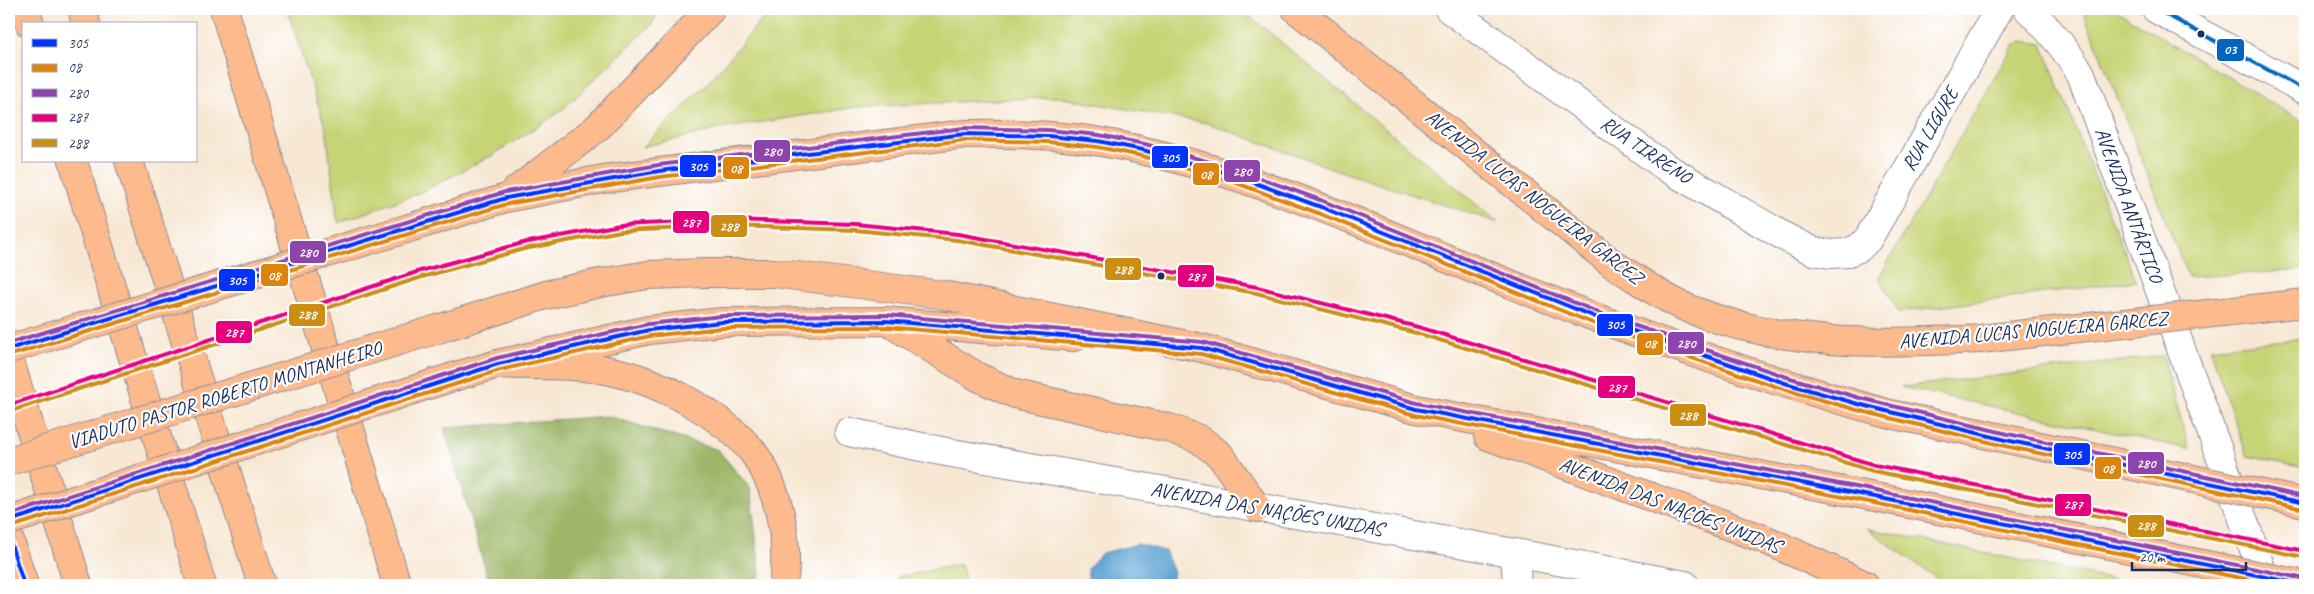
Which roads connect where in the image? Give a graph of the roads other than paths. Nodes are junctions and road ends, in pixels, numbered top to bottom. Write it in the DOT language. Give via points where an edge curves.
graph roads {
  1 [pos="25,9"];
  2 [pos="82,9"];
  3 [pos="224,9"];
  4 [pos="711,9"];
  5 [pos="1296,9"];
  6 [pos="1449,9"];
  7 [pos="1999,9"];
  8 [pos="2028,9"];
  9 [pos="2156,9"];
  10 [pos="29,22"];
  11 [pos="85,22"];
  12 [pos="2305,90"];
  13 [pos="73,162"];
  14 [pos="130,162"];
  15 [pos="506,198"];
  16 [pos="1859,248"];
  17 [pos="2305,303"];
  18 [pos="886,321"];
  19 [pos="9,348"];
  20 [pos="1202,348"];
  21 [pos="9,358"];
  22 [pos="498,364"];
  23 [pos="1416,409"];
  24 [pos="849,432"];
  25 [pos="9,461"];
  26 [pos="2305,503"];
  27 [pos="1257,508"];
  28 [pos="9,521"];
  29 [pos="9,538"];
  30 [pos="1515,553"];
  31 [pos="24,585"];
  32 [pos="78,585"];
  33 [pos="202,585"];
  34 [pos="262,585"];
  35 [pos="397,585"];
  36 [pos="783,585"];
  37 [pos="1517,585"];
  38 [pos="1685,585"];
  39 [pos="1865,585"];
  40 [pos="2267,585"];
  41 [pos="2305,585"];
  1 -- 10 [label="main road"];
  2 -- 11 [label="main road"];
  3 -- 35 [label="main road"];
  4 -- 15 [label="main road" via="597,128"];
  5 -- 17 [label="main road, AVENIDA LUCAS NOGUEIRA GARCEZ, bridge" via="1613,264 1690,309 1752,330 1813,340 1888,343 1980,339"];
  6 -- 16 [label="street, RUA TIRRENO" via="1667,168 1785,237 1813,251 1831,254"];
  7 -- 16 [label="street, RUA LIGURE" via="1868,239"];
  8 -- 40 [label="street, AVENIDA ANTÁRTICO" via="2054,34 2081,74"];
  9 -- 12 [label="street"];
  13 -- 33 [label="main road"];
  14 -- 34 [label="main road"];
  15 -- 19 [label="main road, bridge"];
  15 -- 26 [label="main road, bridge" via="660,171 965,134 1013,133 1100,142 1153,152 1299,198 1592,317 1811,392 1890,414"];
  18 -- 20 [label="main road"];
  18 -- 22 [label="main road" via="798,320 649,330"];
  18 -- 27 [label="main road" via="978,377 1015,394 1169,428 1199,439 1220,455"];
  20 -- 23 [label="main road"];
  20 -- 25 [label="main road, VIADUTO PASTOR ROBERTO MONTANHEIRO, bridge" via="943,295 774,273 648,275 546,295"];
  21 -- 32 [label="main road"];
  22 -- 28 [label="main road, bridge"];
  22 -- 36 [label="main road" via="613,371 639,378 700,408 752,452 777,502 787,563"];
  23 -- 39 [label="main road, AVENIDA DAS NAÇÕES UNIDAS" via="1766,540"];
  23 -- 41 [label="main road, bridge" via="1870,496"];
  24 -- 27 [label="street, AVENIDA DAS NAÇÕES UNIDAS"];
  27 -- 30 [label="street, AVENIDA DAS NAÇÕES UNIDAS"];
  29 -- 31 [label="main road"];
  30 -- 37 [label="street"];
  30 -- 38 [label="street, AVENIDA DAS NAÇÕES UNIDAS"];
}
